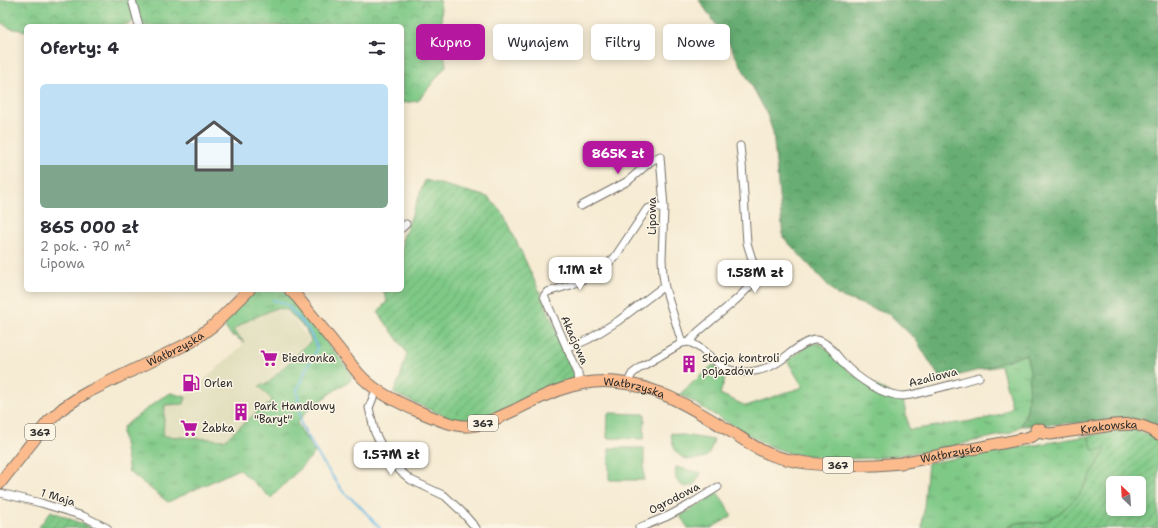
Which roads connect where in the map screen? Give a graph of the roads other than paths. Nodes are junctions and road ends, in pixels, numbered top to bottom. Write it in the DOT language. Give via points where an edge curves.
graph roads {
  1 [pos="132,0"];
  2 [pos="138,24"];
  3 [pos="740,146"];
  4 [pos="581,206"];
  5 [pos="664,207"];
  6 [pos="665,288"];
  7 [pos="247,292"];
  8 [pos="292,292"];
  9 [pos="686,342"];
  10 [pos="567,349"];
  11 [pos="978,377"];
  12 [pos="579,384"];
  13 [pos="627,384"];
  14 [pos="376,390"];
  15 [pos="1039,429"];
  16 [pos="1158,434"];
  17 [pos="0,483"];
  18 [pos="718,487"];
  19 [pos="0,493"];
  20 [pos="107,528"];
  21 [pos="476,528"];
  22 [pos="639,528"];
  1 -- 2 [label="street"];
  3 -- 9 [label="street" via="747,243 756,272 749,287"];
  4 -- 5 [label="street, Lipowa" via="628,181 660,156"];
  5 -- 6 [label="street, Lipowa" via="662,259"];
  5 -- 10 [label="street, Akacjowa" via="654,206 648,209 615,257 600,271 547,292 544,296"];
  6 -- 9 [label="street, Lipowa"];
  6 -- 10 [label="street" via="660,289 618,321"];
  7 -- 17 [label="main road, Wałbrzyska / 367" via="209,330 191,342 90,391 63,408 48,422"];
  8 -- 14 [label="main road, Wałbrzyska / 367" via="358,373"];
  9 -- 11 [label="street, Azaliowa" via="695,344 725,368 754,372 777,363 809,341 820,341 859,377 892,395 910,395"];
  9 -- 13 [label="street" via="641,367 632,374"];
  10 -- 12 [label="street, Akacjowa" via="578,372"];
  12 -- 13 [label="main road, Wałbrzyska / 367" via="605,381"];
  12 -- 14 [label="main road, Wałbrzyska / 367" via="560,389 493,420 463,426 418,411"];
  13 -- 15 [label="main road, Wałbrzyska / 367" via="669,396 752,445 770,454 794,461 860,466 901,463 1022,440"];
  14 -- 21 [label="street" via="369,408 375,433 388,458 411,480 445,496"];
  15 -- 16 [label="main road, Krakowska" via="1058,433 1133,424"];
  18 -- 22 [label="street, Ogrodowa" via="682,509"];
  19 -- 20 [label="street, 1 Maja" via="83,516"];
}
